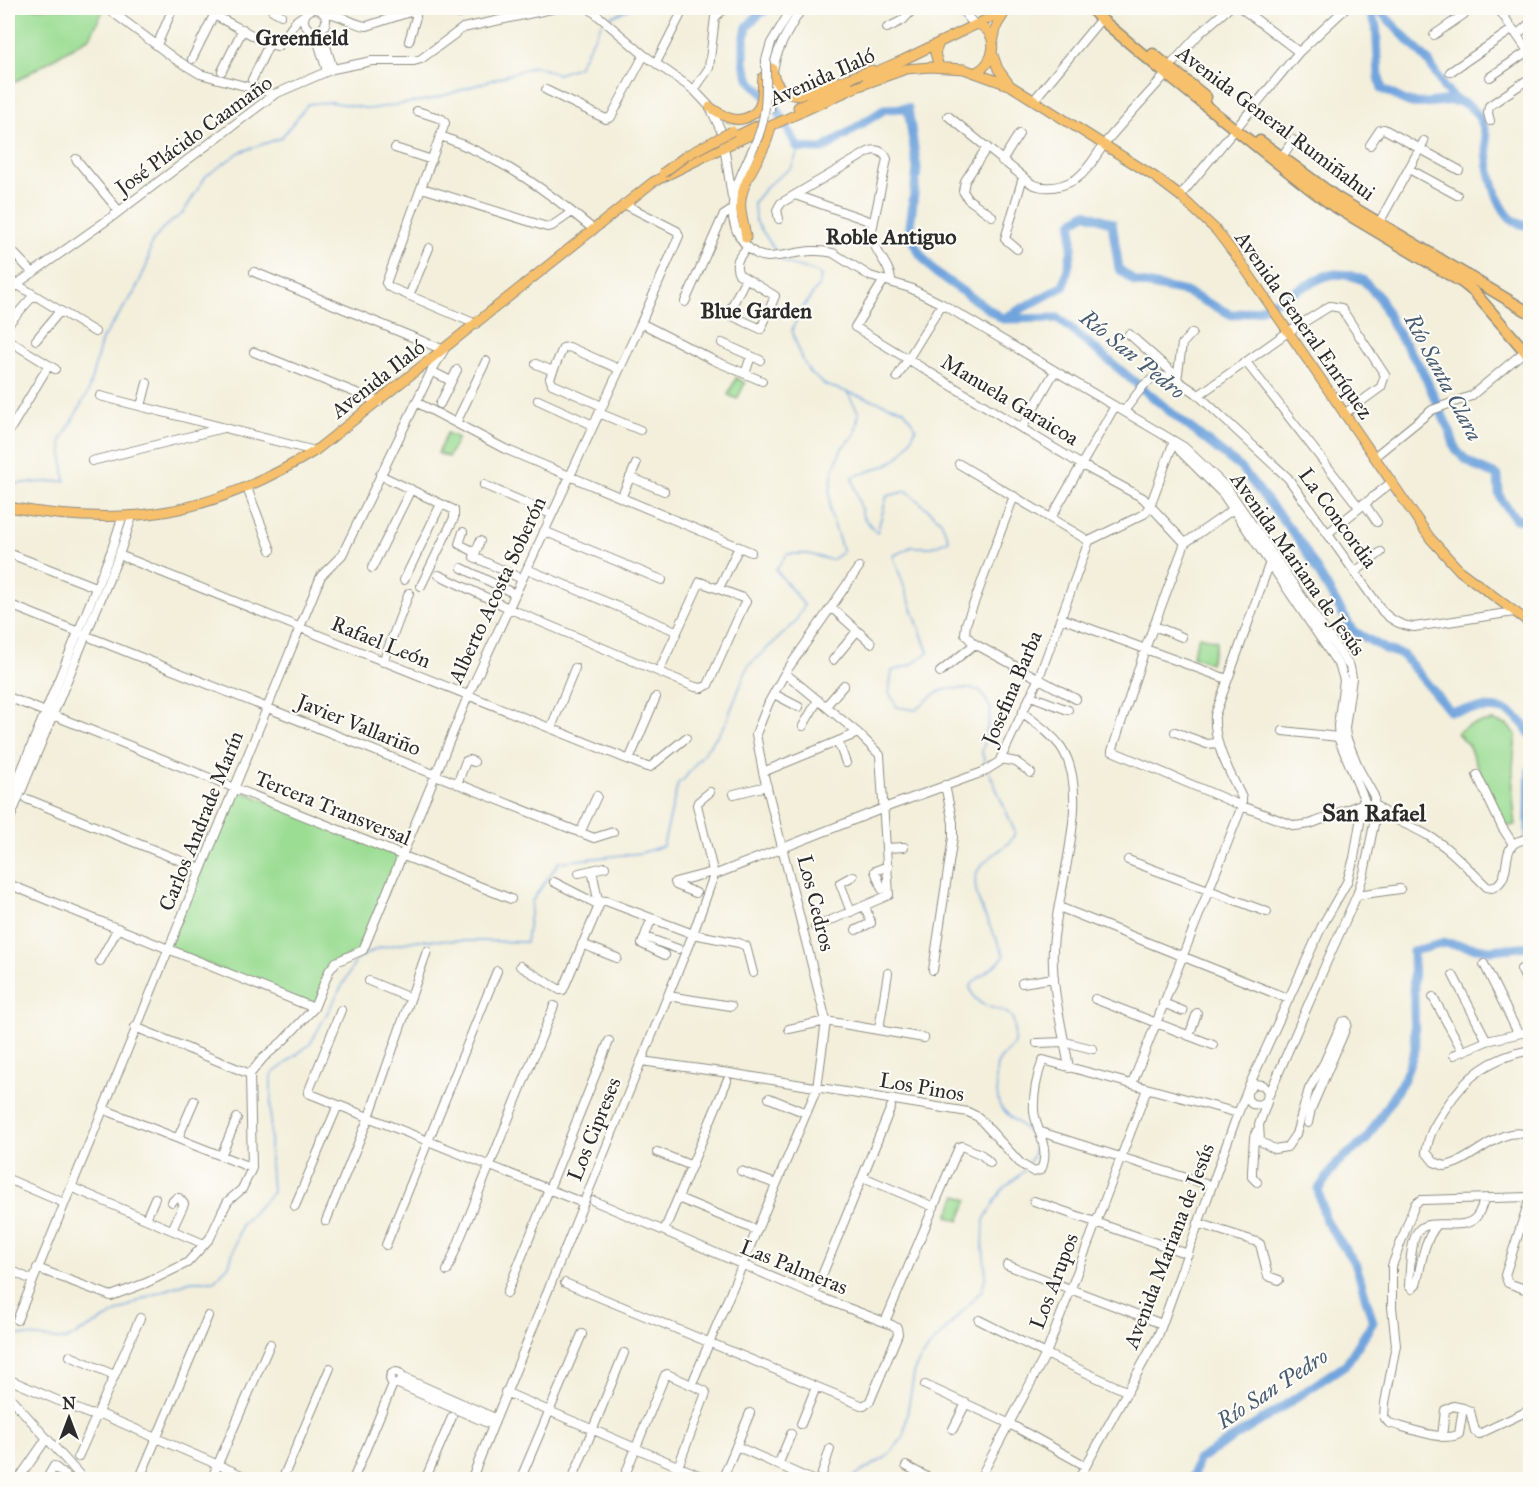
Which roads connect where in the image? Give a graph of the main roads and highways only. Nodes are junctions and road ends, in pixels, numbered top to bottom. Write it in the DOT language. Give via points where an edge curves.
graph roads {
  1 [pos="1009,8"];
  2 [pos="1090,8"];
  3 [pos="1099,8"];
  4 [pos="976,25"];
  5 [pos="993,42"];
  6 [pos="939,43"];
  7 [pos="993,55"];
  8 [pos="766,60"];
  9 [pos="889,66"];
  10 [pos="939,67"];
  11 [pos="772,68"];
  12 [pos="1168,70"];
  13 [pos="976,72"];
  14 [pos="1011,86"];
  15 [pos="766,103"];
  16 [pos="710,106"];
  17 [pos="797,111"];
  18 [pos="773,123"];
  19 [pos="1238,128"];
  20 [pos="653,182"];
  21 [pos="747,242"];
  22 [pos="1529,309"];
  23 [pos="1528,354"];
  24 [pos="8,507"];
  25 [pos="1530,623"];
  1 -- 4 [label="main road"];
  1 -- 5 [label="main road"];
  2 -- 12 [label="highway, Avenida General Rumiñahui"];
  3 -- 12 [label="highway, Avenida General Rumiñahui"];
  4 -- 5 [label="main road" via="987,31"];
  4 -- 6 [label="main road"];
  5 -- 7 [label="main road"];
  6 -- 9 [label="main road, Avenida Ilaló"];
  6 -- 10 [label="main road" via="935,53"];
  7 -- 13 [label="main road"];
  7 -- 14 [label="main road, Avenida General Enríquez"];
  8 -- 16 [label="main road, bridge" via="761,101 753,114 733,119"];
  9 -- 11 [label="main road" via="801,96 785,92 777,84"];
  9 -- 17 [label="main road, Avenida Ilaló"];
  10 -- 13 [label="main road"];
  10 -- 17 [label="main road, Avenida Ilaló" via="896,72"];
  12 -- 19 [label="highway, Avenida General Rumiñahui"];
  13 -- 14 [label="main road, Avenida General Enríquez"];
  14 -- 25 [label="main road, Avenida General Enríquez" via="1144,169 1215,230 1430,538 1455,565"];
  15 -- 20 [label="main road, bridge" via="751,122 687,155"];
  17 -- 18 [label="main road, Avenida Ilaló"];
  18 -- 20 [label="main road, Avenida Ilaló"];
  18 -- 21 [label="main road" via="741,196"];
  19 -- 22 [label="highway, Avenida General Rumiñahui" via="1336,197"];
  19 -- 23 [label="highway, Avenida General Rumiñahui" via="1332,205 1463,283"];
  20 -- 24 [label="main road, Avenida Ilaló" via="379,402 315,451 266,480 193,507 127,517 69,516"];
}
